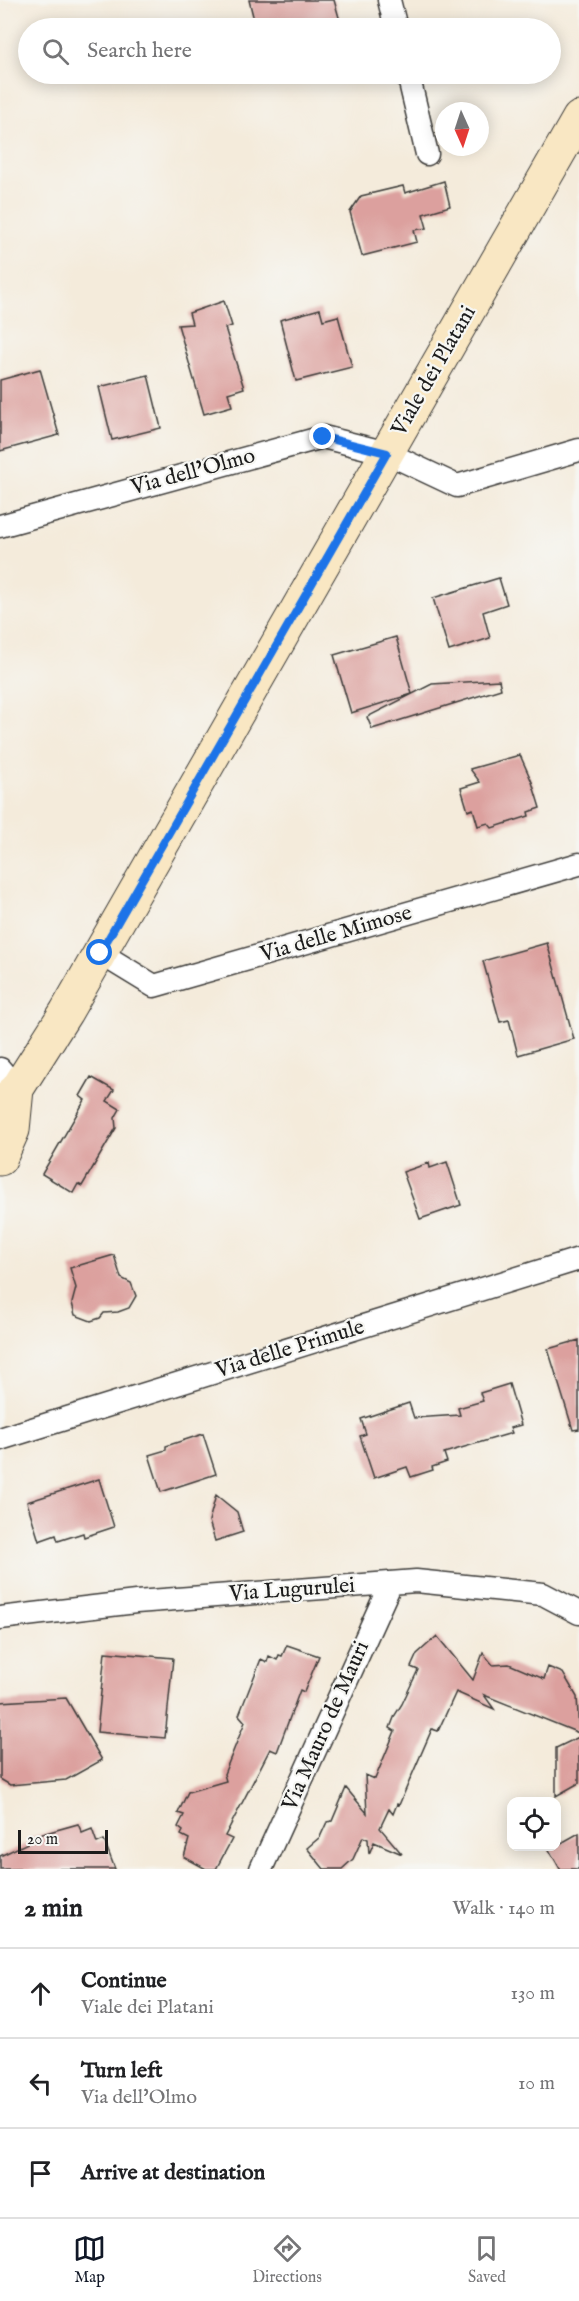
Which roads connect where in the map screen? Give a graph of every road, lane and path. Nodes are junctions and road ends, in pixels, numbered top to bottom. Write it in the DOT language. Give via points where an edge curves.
graph roads {
  1 [pos="389,0"];
  2 [pos="394,18"];
  3 [pos="410,84"];
  4 [pos="579,118"];
  5 [pos="427,154"];
  6 [pos="579,450"];
  7 [pos="387,453"];
  8 [pos="0,526"];
  9 [pos="579,864"];
  10 [pos="100,953"];
  11 [pos="6,1087"];
  12 [pos="0,1159"];
  13 [pos="579,1259"];
  14 [pos="0,1439"];
  15 [pos="391,1583"];
  16 [pos="579,1613"];
  17 [pos="0,1618"];
  18 [pos="261,1869"];
  1 -- 2 [label="street"];
  3 -- 5 [label="street"];
  4 -- 7 [label="main road, Viale dei Platani"];
  6 -- 7 [label="street, Via dell'Olmo" via="457,486"];
  7 -- 8 [label="street, Via dell'Olmo" via="323,437"];
  7 -- 10 [label="main road, Viale dei Platani"];
  9 -- 10 [label="street, Via delle Mimose" via="154,986"];
  10 -- 11 [label="main road, Viale dei Platani" via="66,1011"];
  11 -- 12 [label="main road, Viale dei Platani" via="13,1130"];
  13 -- 14 [label="street, Via delle Primule"];
  15 -- 16 [label="street, Via Lugurulei" via="416,1581 543,1594"];
  15 -- 17 [label="street, Via Lugurulei" via="136,1602"];
  15 -- 18 [label="street, Via Mauro de Mauri"];
}
